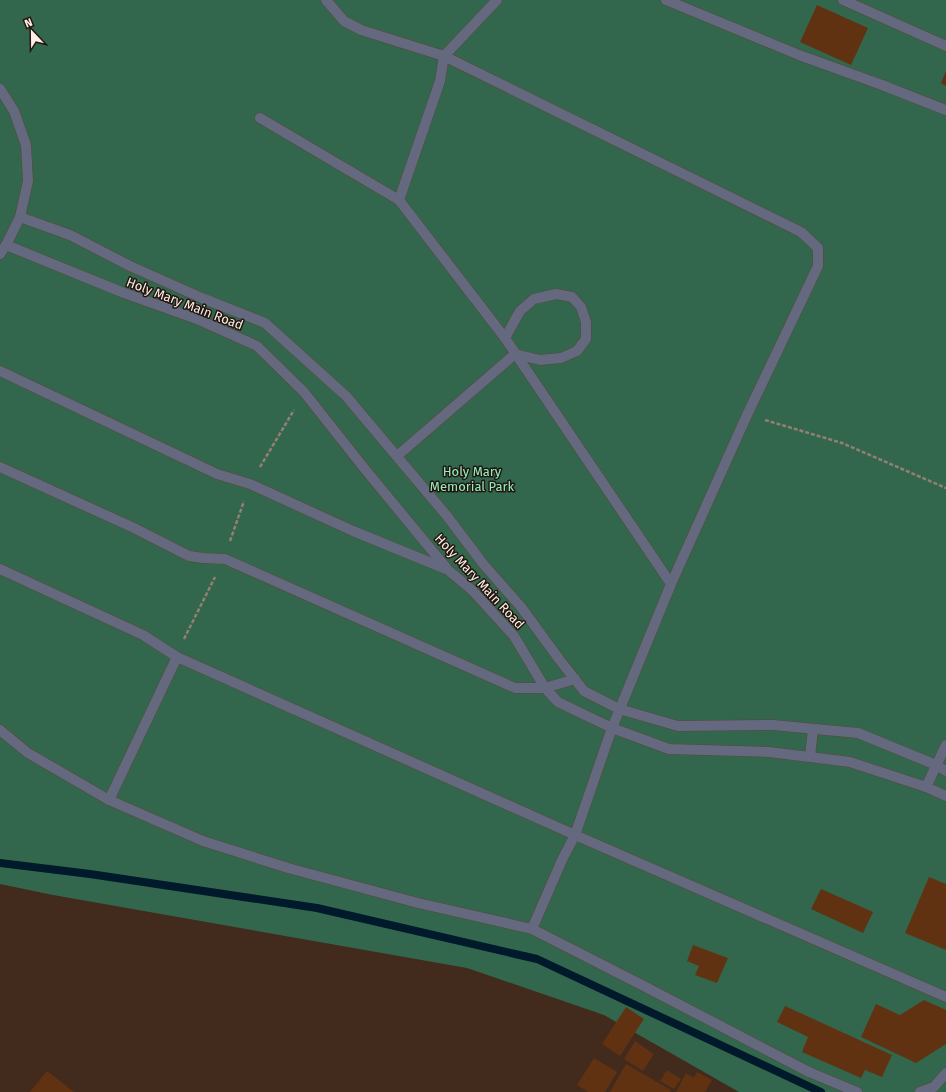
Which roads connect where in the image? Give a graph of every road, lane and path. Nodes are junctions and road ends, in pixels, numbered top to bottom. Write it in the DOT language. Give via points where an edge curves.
graph roads {
  1 [pos="326,0"];
  2 [pos="497,0"];
  3 [pos="666,0"];
  4 [pos="843,0"];
  5 [pos="946,46"];
  6 [pos="444,56"];
  7 [pos="0,89"];
  8 [pos="946,110"];
  9 [pos="260,118"];
  10 [pos="399,200"];
  11 [pos="20,217"];
  12 [pos="6,245"];
  13 [pos="0,254"];
  14 [pos="505,338"];
  15 [pos="515,354"];
  16 [pos="0,371"];
  17 [pos="304,392"];
  18 [pos="747,414"];
  19 [pos="398,456"];
  20 [pos="0,467"];
  21 [pos="250,484"];
  22 [pos="946,488"];
  23 [pos="225,558"];
  24 [pos="0,569"];
  25 [pos="448,570"];
  26 [pos="671,584"];
  27 [pos="177,657"];
  28 [pos="575,679"];
  29 [pos="545,688"];
  30 [pos="619,709"];
  31 [pos="612,728"];
  32 [pos="813,729"];
  33 [pos="0,730"];
  34 [pos="946,745"];
  35 [pos="810,757"];
  36 [pos="936,766"];
  37 [pos="946,771"];
  38 [pos="926,787"];
  39 [pos="946,796"];
  40 [pos="109,800"];
  41 [pos="575,835"];
  42 [pos="532,929"];
  43 [pos="946,997"];
  44 [pos="946,1073"];
  45 [pos="856,1092"];
  46 [pos="920,1092"];
  1 -- 6 [label="lane" via="344,21 361,30"];
  2 -- 6 [label="lane"];
  3 -- 8 [label="lane" via="799,55"];
  4 -- 5 [label="lane"];
  6 -- 10 [label="lane" via="440,81"];
  6 -- 18 [label="lane" via="801,232 818,248 818,266"];
  7 -- 11 [label="lane" via="14,111 26,145 28,181"];
  9 -- 10 [label="lane"];
  10 -- 14 [label="lane"];
  11 -- 12 [label="lane"];
  11 -- 19 [label="lane, Holy Mary Main Road" via="70,235 130,266 265,323 346,396"];
  12 -- 13 [label="lane"];
  12 -- 17 [label="lane, Holy Mary Main Road" via="124,293 197,319 257,346"];
  14 -- 15 [label="lane"];
  14 -- 15 [label="lane" via="520,311 534,300 556,294 572,297 581,306 586,322 586,339 577,350 561,358 540,360"];
  15 -- 19 [label="lane"];
  15 -- 26 [label="lane"];
  16 -- 21 [label="lane" via="217,474"];
  17 -- 21 [label="path"];
  17 -- 25 [label="lane, Holy Mary Main Road"];
  18 -- 22 [label="path" via="842,443"];
  18 -- 26 [label="lane"];
  19 -- 28 [label="lane, Holy Mary Main Road" via="484,565 521,607"];
  20 -- 23 [label="lane" via="189,556"];
  21 -- 23 [label="path"];
  21 -- 25 [label="lane" via="353,531"];
  23 -- 27 [label="path" via="186,633"];
  23 -- 29 [label="lane" via="515,688"];
  24 -- 27 [label="lane" via="143,635"];
  25 -- 29 [label="lane, Holy Mary Main Road" via="473,591 514,636"];
  26 -- 30 [label="lane"];
  27 -- 40 [label="lane"];
  27 -- 41 [label="lane"];
  28 -- 29 [label="lane"];
  28 -- 30 [label="lane, Holy Mary Main Road" via="584,691"];
  29 -- 31 [label="lane, Holy Mary Main Road" via="558,702"];
  30 -- 31 [label="lane"];
  30 -- 32 [label="lane, Holy Mary Main Road" via="678,726 773,725"];
  31 -- 35 [label="lane, Holy Mary Main Road" via="669,749 769,752"];
  31 -- 41 [label="lane"];
  32 -- 35 [label="lane"];
  32 -- 36 [label="lane, Holy Mary Main Road" via="858,734"];
  33 -- 40 [label="lane" via="28,753"];
  34 -- 36 [label="lane"];
  35 -- 38 [label="lane, Holy Mary Main Road" via="850,762"];
  36 -- 37 [label="lane, Holy Mary Main Road"];
  36 -- 38 [label="lane"];
  38 -- 39 [label="lane, Holy Mary Main Road"];
  40 -- 42 [label="lane" via="203,840 288,868 418,903"];
  41 -- 42 [label="lane"];
  41 -- 43 [label="lane"];
  42 -- 45 [label="lane" via="809,1072"];
  44 -- 46 [label="lane" via="934,1087"];
}
